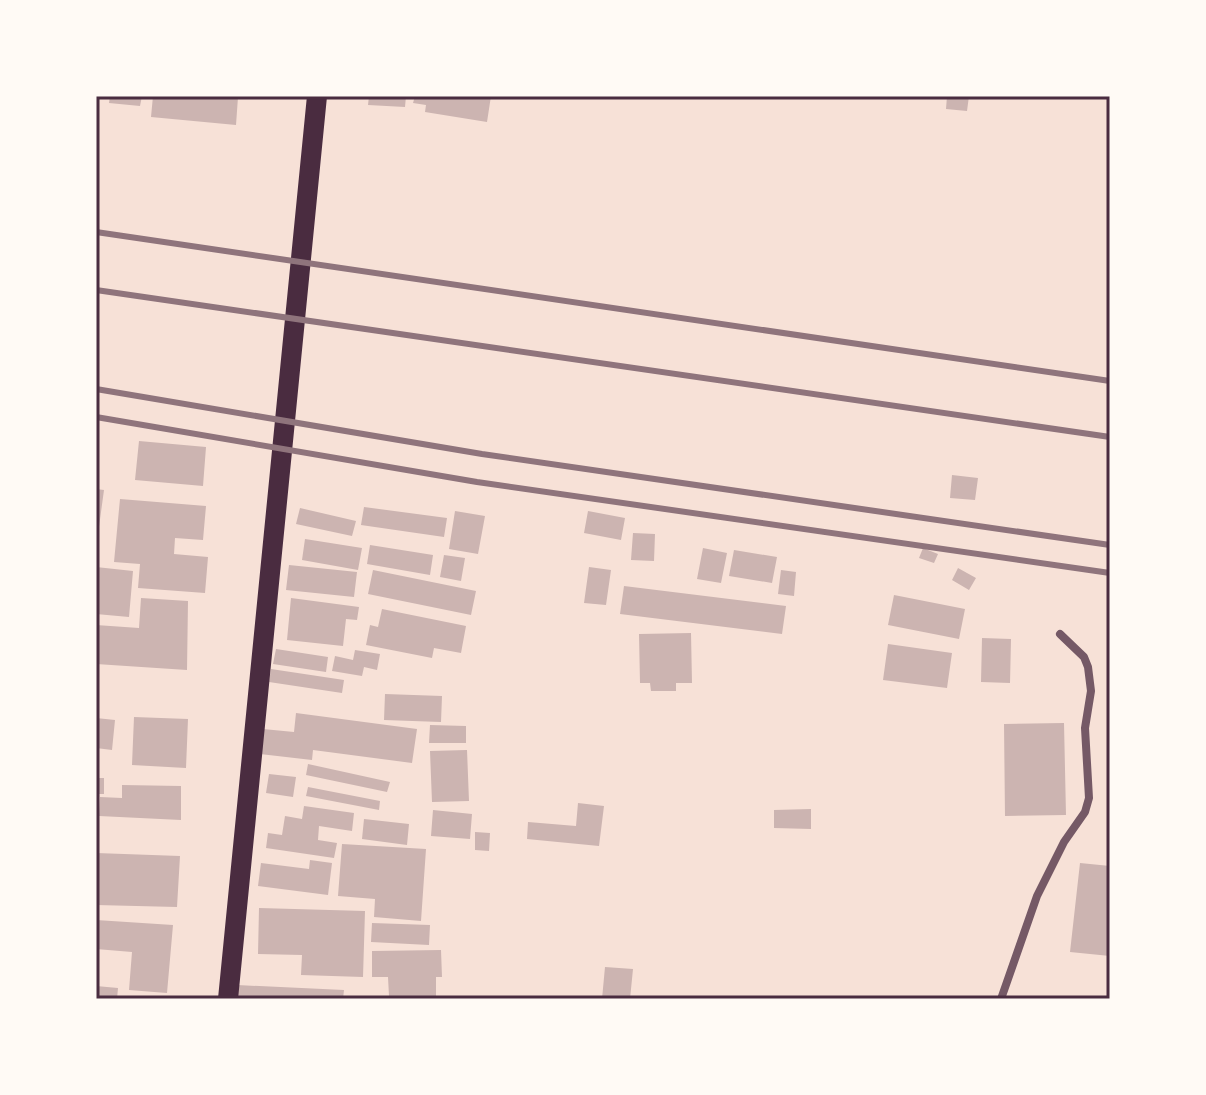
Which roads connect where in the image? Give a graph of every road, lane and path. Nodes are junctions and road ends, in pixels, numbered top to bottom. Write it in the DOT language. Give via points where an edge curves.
graph roads {
  1 [pos="317,96"];
  2 [pos="1060,634"];
  3 [pos="228,999"];
  4 [pos="1001,999"];
  1 -- 3 [label="main road"];
  2 -- 4 [label="street" via="1088,667 1089,798 1037,896"];
}
